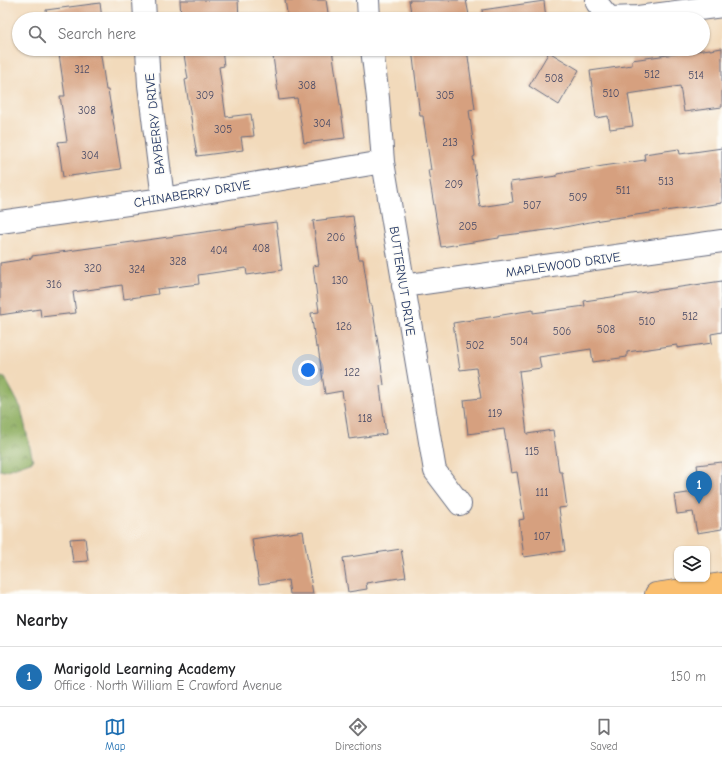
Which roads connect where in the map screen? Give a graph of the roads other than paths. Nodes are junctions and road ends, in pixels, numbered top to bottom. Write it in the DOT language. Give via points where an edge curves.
graph roads {
  1 [pos="144,0"];
  2 [pos="368,0"];
  3 [pos="597,0"];
  4 [pos="722,6"];
  5 [pos="145,12"];
  6 [pos="368,12"];
  7 [pos="604,12"];
  8 [pos="676,12"];
  9 [pos="147,56"];
  10 [pos="373,56"];
  11 [pos="383,162"];
  12 [pos="163,199"];
  13 [pos="0,222"];
  14 [pos="722,241"];
  15 [pos="403,286"];
  16 [pos="460,504"];
  17 [pos="722,584"];
  18 [pos="656,594"];
  1 -- 5 [label="street"];
  2 -- 6 [label="street"];
  3 -- 7 [label="street"];
  4 -- 8 [label="street"];
  9 -- 12 [label="street, BAYBERRY DRIVE"];
  10 -- 11 [label="street, BUTTERNUT DRIVE"];
  11 -- 12 [label="street, CHINABERRY DRIVE"];
  11 -- 15 [label="street, BUTTERNUT DRIVE"];
  12 -- 13 [label="street, CHINABERRY DRIVE"];
  14 -- 15 [label="street, MAPLEWOOD DRIVE"];
  15 -- 16 [label="street, BUTTERNUT DRIVE" via="435,471"];
  17 -- 18 [label="main road"];
}
